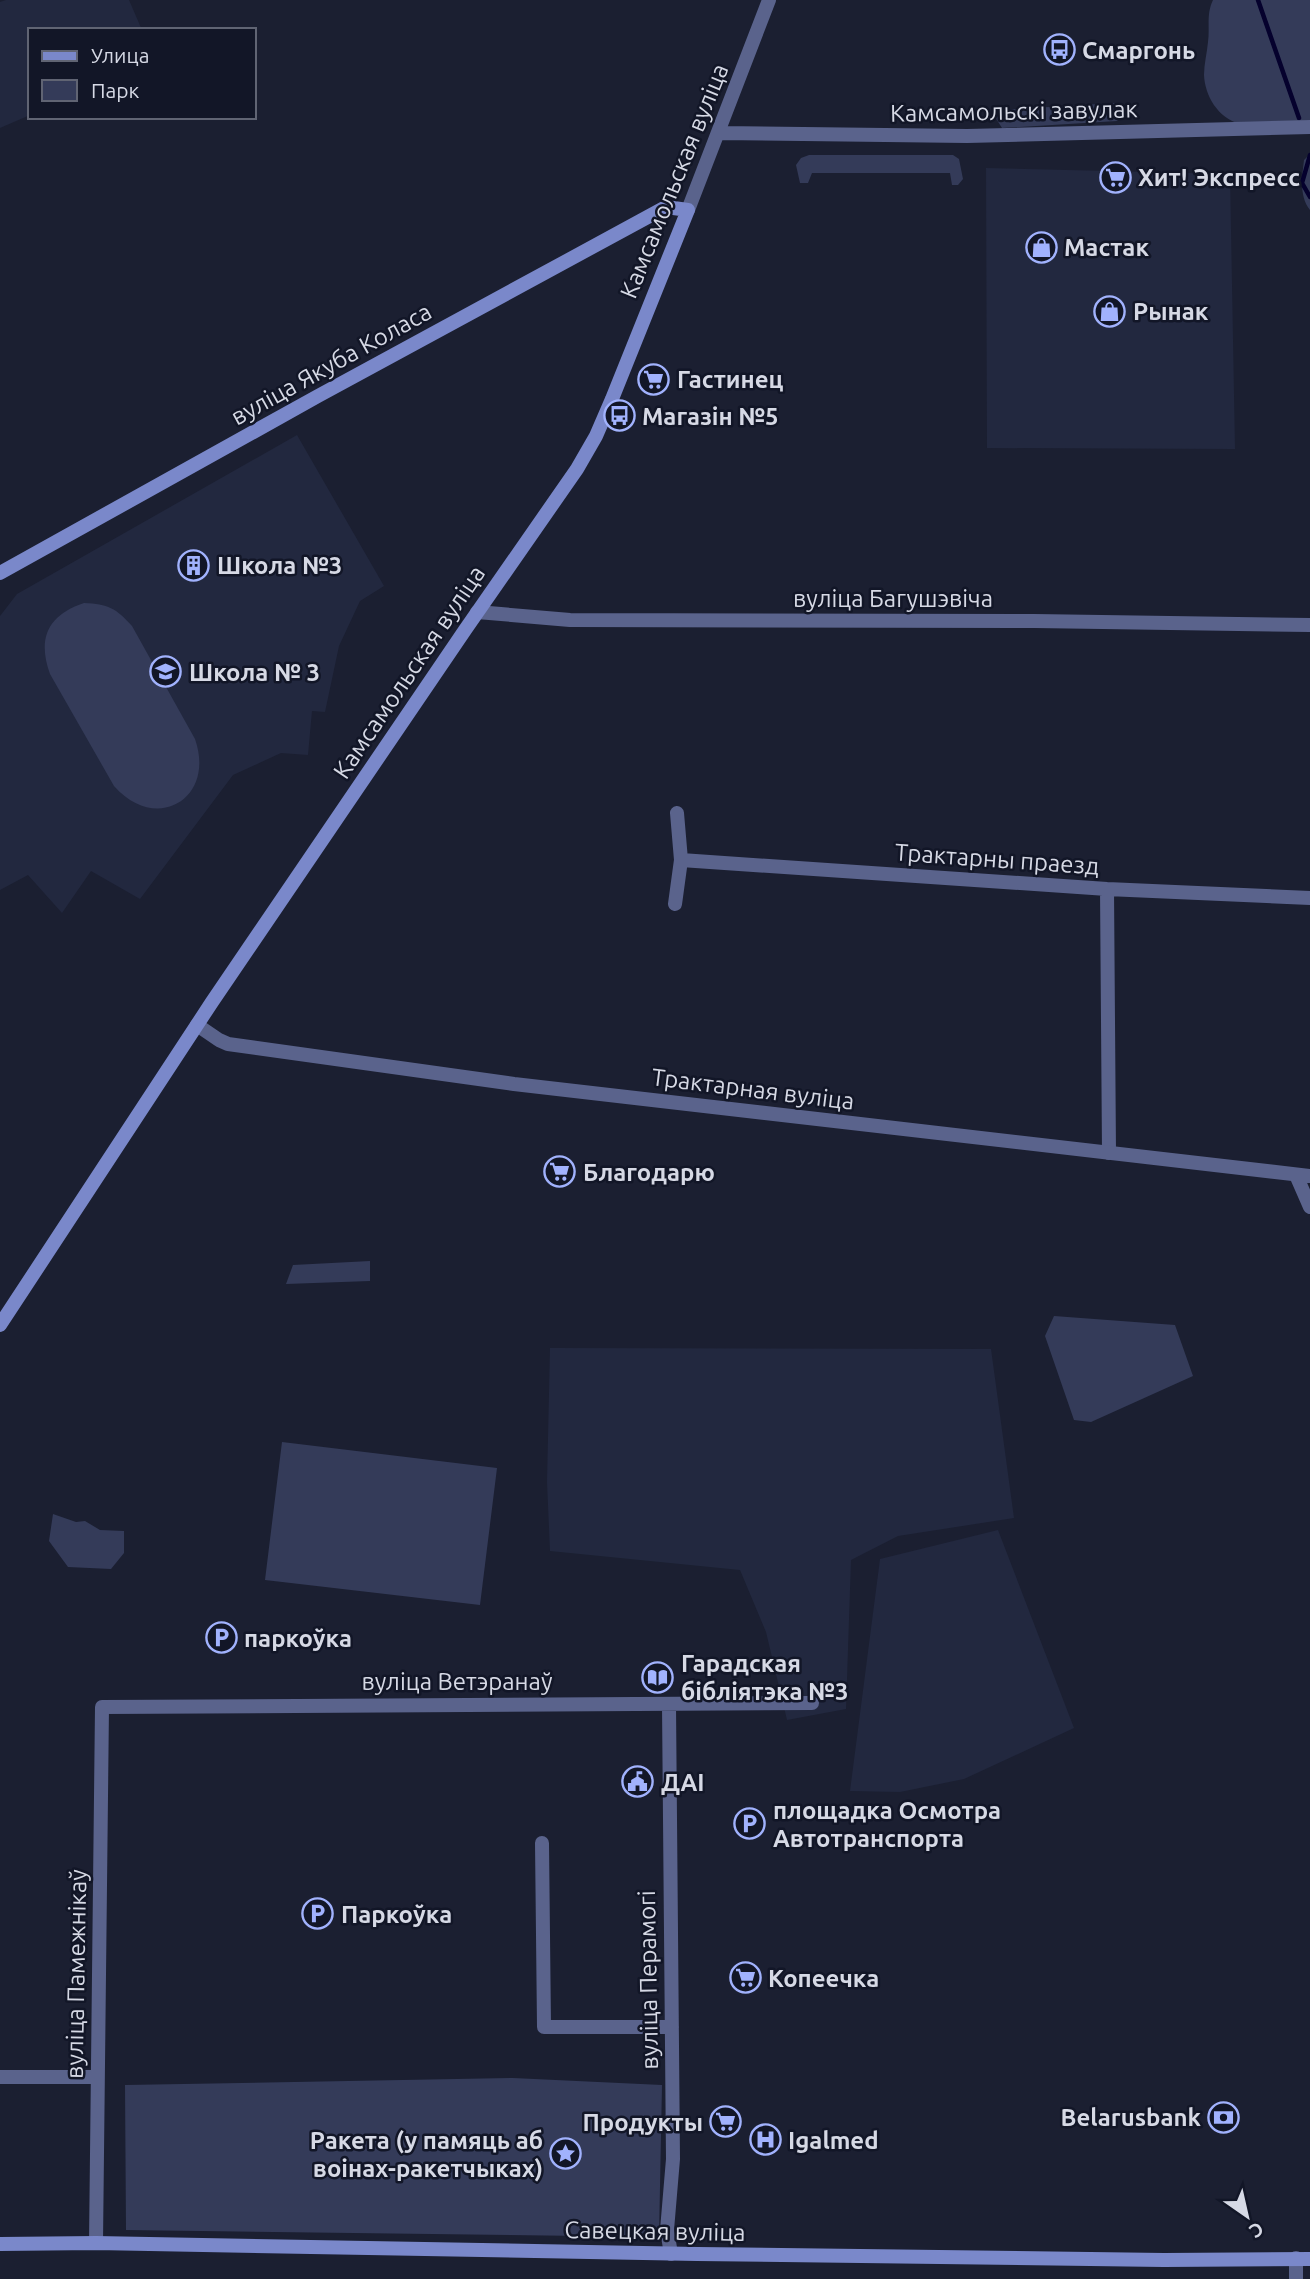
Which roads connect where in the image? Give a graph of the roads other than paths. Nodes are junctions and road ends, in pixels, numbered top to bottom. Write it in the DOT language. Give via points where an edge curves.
graph roads {
  1 [pos="769,0"];
  2 [pos="1310,127"];
  3 [pos="719,133"];
  4 [pos="688,209"];
  5 [pos="0,573"];
  6 [pos="477,612"];
  7 [pos="1310,625"];
  8 [pos="677,813"];
  9 [pos="681,860"];
  10 [pos="1107,889"];
  11 [pos="1310,898"];
  12 [pos="676,904"];
  13 [pos="197,1025"];
  14 [pos="1109,1153"];
  15 [pos="1303,1175"];
  16 [pos="1310,1207"];
  17 [pos="0,1325"];
  18 [pos="813,1703"];
  19 [pos="669,1705"];
  20 [pos="102,1706"];
  21 [pos="542,1843"];
  22 [pos="672,2027"];
  23 [pos="0,2077"];
  24 [pos="97,2077"];
  25 [pos="96,2243"];
  26 [pos="0,2244"];
  27 [pos="671,2254"];
  28 [pos="1303,2259"];
  29 [pos="1296,2279"];
  1 -- 3 [label="street, Камсамольская вуліца"];
  2 -- 3 [label="street, Камсамольскі завулак" via="967,136"];
  3 -- 4 [label="street, Камсамольская вуліца"];
  4 -- 5 [label="main road, вуліца Якуба Коласа" via="666,207"];
  4 -- 6 [label="main road, Камсамольская вуліца" via="596,436"];
  6 -- 7 [label="street, вуліца Багушэвіча" via="570,620"];
  6 -- 13 [label="main road, Камсамольская вуліца"];
  8 -- 9 [label="street"];
  9 -- 10 [label="street, Трактарны праезд"];
  9 -- 12 [label="street"];
  10 -- 11 [label="street, Трактарны праезд"];
  10 -- 14 [label="street"];
  13 -- 14 [label="street, Трактарная вуліца" via="229,1044 514,1084"];
  13 -- 17 [label="main road, Камсамольская вуліца"];
  14 -- 15 [label="street, Трактарная вуліца"];
  15 -- 16 [label="street"];
  18 -- 19 [label="street, вуліца Ветэранаў"];
  19 -- 20 [label="street, вуліца Ветэранаў"];
  19 -- 22 [label="street, вуліца Перамогі"];
  20 -- 24 [label="street, вуліца Памежнікаў"];
  21 -- 22 [label="street" via="544,2026"];
  22 -- 27 [label="street, вуліца Перамогі" via="673,2159 667,2230"];
  23 -- 24 [label="street"];
  24 -- 25 [label="street, вуліца Памежнікаў"];
  25 -- 26 [label="main road, Савецкая вуліца"];
  25 -- 27 [label="main road, Савецкая вуліца"];
  27 -- 28 [label="main road, Савецкая вуліца"];
  28 -- 29 [label="street"];
}
